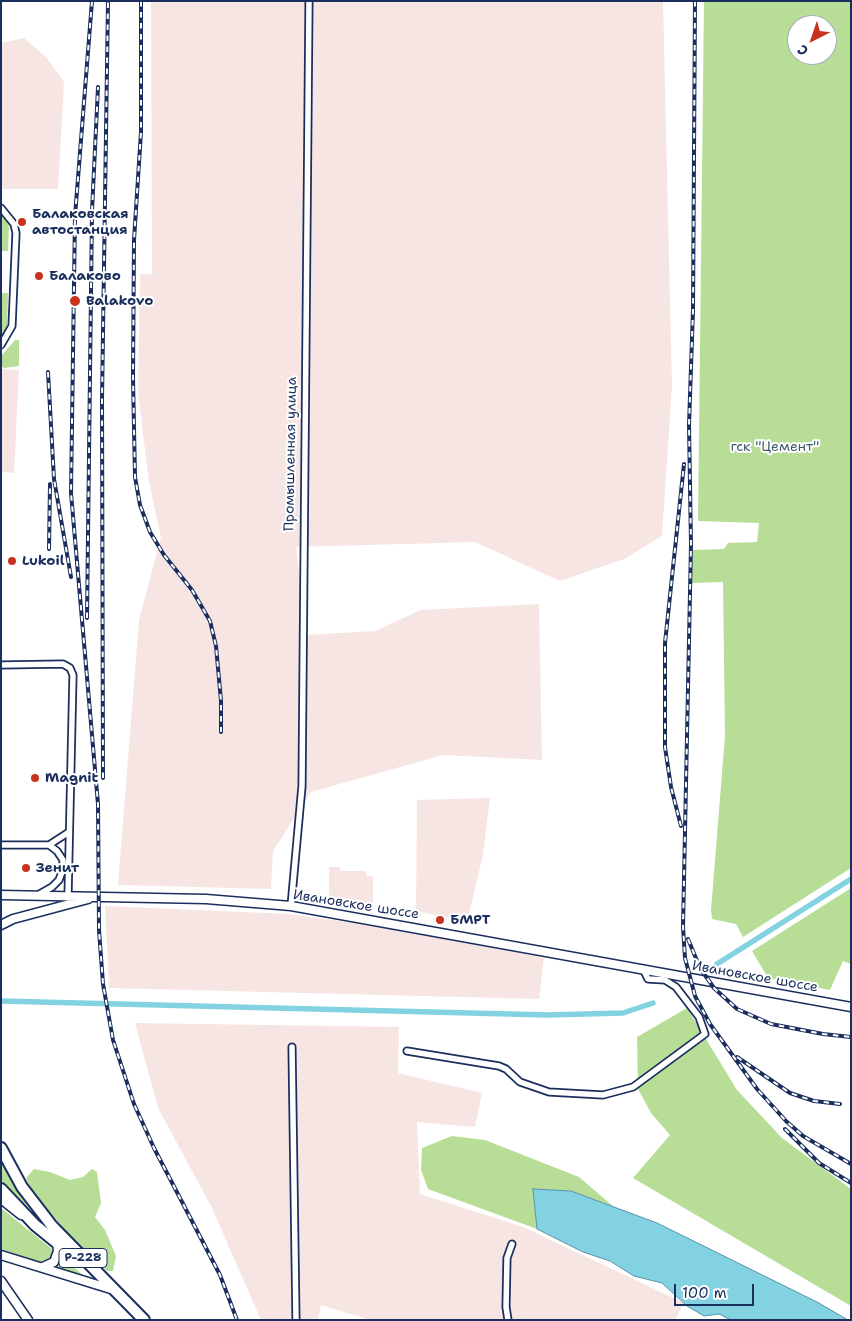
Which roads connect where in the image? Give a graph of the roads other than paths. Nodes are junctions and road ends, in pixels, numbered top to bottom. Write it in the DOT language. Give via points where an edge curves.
graph roads {
  1 [pos="309,1"];
  2 [pos="1,208"];
  3 [pos="1,345"];
  4 [pos="1,665"];
  5 [pos="70,832"];
  6 [pos="1,845"];
  7 [pos="49,845"];
  8 [pos="1,895"];
  9 [pos="36,896"];
  10 [pos="68,896"];
  11 [pos="95,897"];
  12 [pos="291,906"];
  13 [pos="1,925"];
  14 [pos="643,969"];
  15 [pos="851,1006"];
  16 [pos="292,1047"];
  17 [pos="407,1051"];
  18 [pos="1,1148"];
  19 [pos="1,1189"];
  20 [pos="1,1199"];
  21 [pos="35,1225"];
  22 [pos="58,1236"];
  23 [pos="512,1244"];
  24 [pos="3,1257"];
  25 [pos="41,1267"];
  26 [pos="1,1281"];
  27 [pos="114,1290"];
  28 [pos="28,1320"];
  29 [pos="144,1320"];
  30 [pos="296,1320"];
  31 [pos="508,1320"];
  1 -- 12 [label="street, Промышленная улица" via="302,786"];
  2 -- 3 [label="street" via="14,224 16,233 12,326"];
  4 -- 5 [label="street" via="63,664 70,668 73,684"];
  5 -- 7 [label="street"];
  5 -- 10 [label="street"];
  6 -- 7 [label="street"];
  7 -- 9 [label="street" via="63,860 63,869 59,880"];
  8 -- 9 [label="street, Ивановское шоссе"];
  9 -- 10 [label="street, Ивановское шоссе"];
  10 -- 11 [label="street, Ивановское шоссе"];
  11 -- 12 [label="street, Ивановское шоссе" via="206,899"];
  11 -- 13 [label="street"];
  12 -- 14 [label="street, Ивановское шоссе"];
  14 -- 15 [label="street, Ивановское шоссе"];
  14 -- 17 [label="street" via="648,978 665,980 676,987 699,1017 705,1034 632,1087 603,1095 549,1092 520,1082 499,1066"];
  16 -- 30 [label="street"];
  18 -- 22 [label="highway, Р-228" via="22,1187"];
  19 -- 21 [label="highway, Р-228"];
  20 -- 21 [label="street"];
  21 -- 22 [label="highway, Р-228"];
  22 -- 25 [label="street" via="54,1262"];
  22 -- 27 [label="highway, Р-228"];
  23 -- 31 [label="street" via="507,1258"];
  24 -- 25 [label="street"];
  25 -- 27 [label="street"];
  26 -- 28 [label="street"];
  27 -- 29 [label="highway, Р-228"];
}
